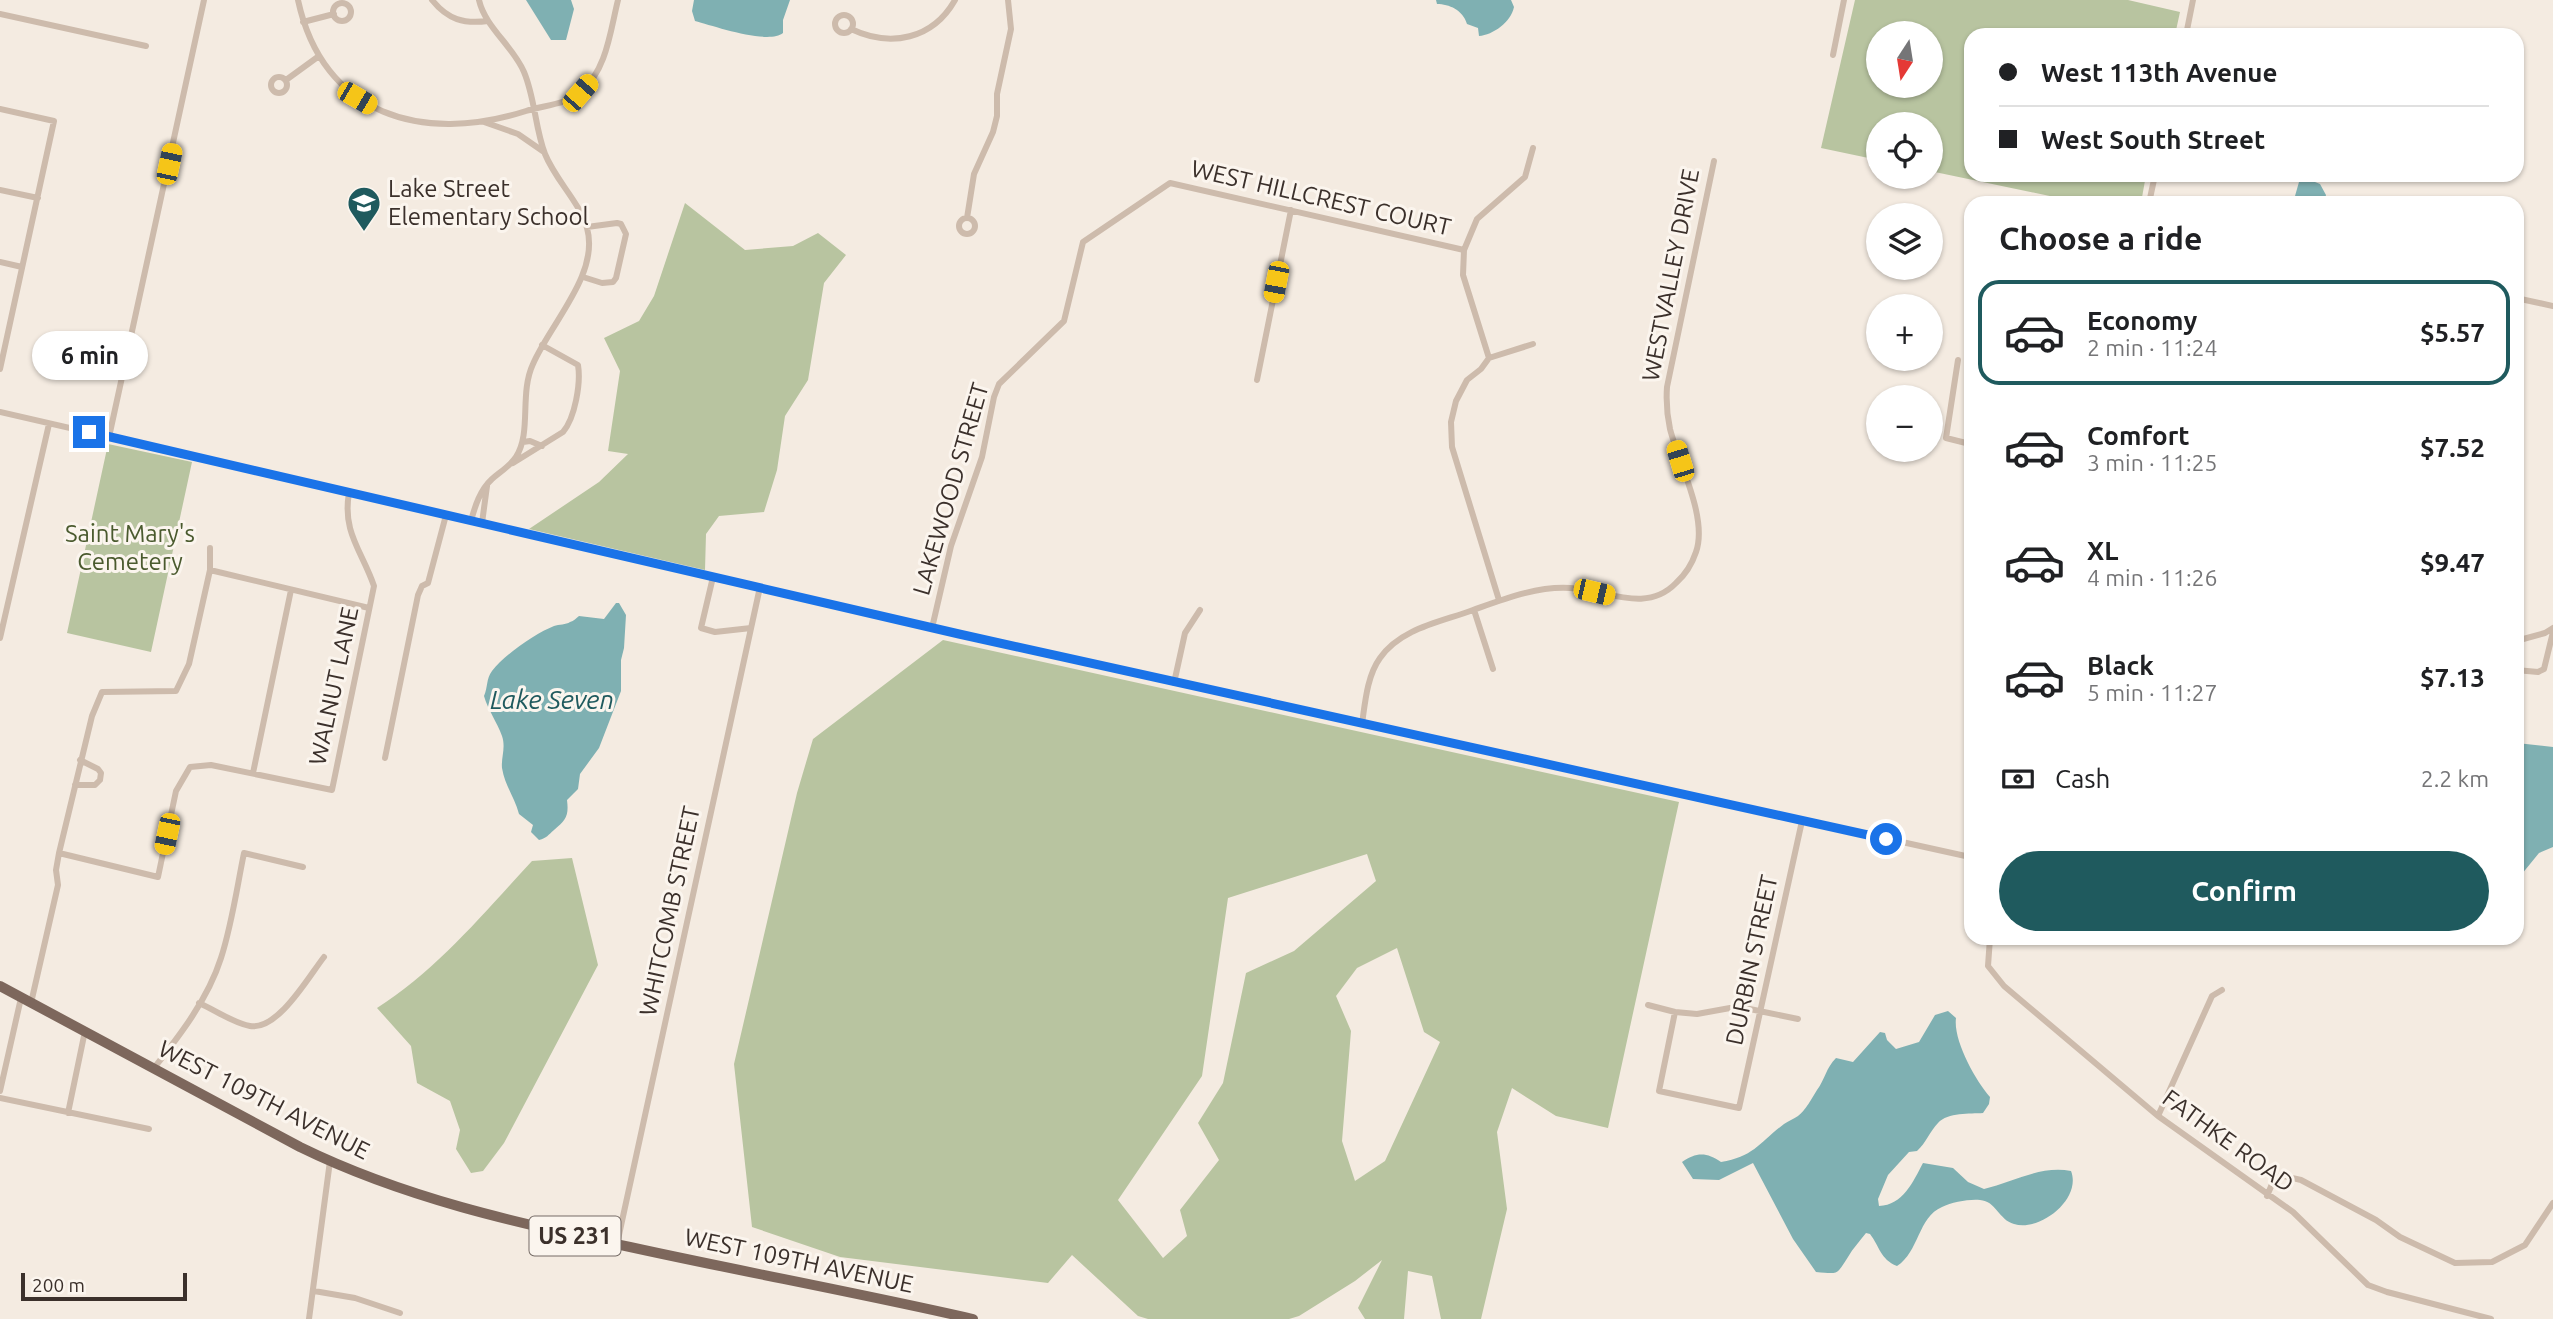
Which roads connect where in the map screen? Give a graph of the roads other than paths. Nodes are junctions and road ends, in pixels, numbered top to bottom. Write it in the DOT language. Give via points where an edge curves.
graph roads {
  1 [pos="204,0"];
  2 [pos="298,0"];
  3 [pos="432,0"];
  4 [pos="479,0"];
  5 [pos="618,0"];
  6 [pos="956,0"];
  7 [pos="1008,0"];
  8 [pos="1844,0"];
  9 [pos="2193,0"];
  10 [pos="0,14"];
  11 [pos="334,14"];
  12 [pos="488,21"];
  13 [pos="303,22"];
  14 [pos="2187,28"];
  15 [pos="851,29"];
  16 [pos="146,46"];
  17 [pos="1833,55"];
  18 [pos="319,57"];
  19 [pos="286,80"];
  20 [pos="535,108"];
  21 [pos="0,109"];
  22 [pos="482,121"];
  23 [pos="1532,148"];
  24 [pos="544,152"];
  25 [pos="1714,161"];
  26 [pos="1170,183"];
  27 [pos="0,190"];
  28 [pos="38,198"];
  29 [pos="1291,209"];
  30 [pos="967,218"];
  31 [pos="587,227"];
  32 [pos="1464,250"];
  33 [pos="0,262"];
  34 [pos="22,267"];
  35 [pos="583,277"];
  36 [pos="2524,300"];
  37 [pos="2553,306"];
  38 [pos="0,333"];
  39 [pos="8,335"];
  40 [pos="1533,344"];
  41 [pos="542,345"];
  42 [pos="1489,358"];
  43 [pos="1958,360"];
  44 [pos="0,369"];
  45 [pos="1257,380"];
  46 [pos="0,412"];
  47 [pos="49,424"];
  48 [pos="109,437"];
  49 [pos="523,442"];
  50 [pos="1964,442"];
  51 [pos="542,446"];
  52 [pos="505,468"];
  53 [pos="488,484"];
  54 [pos="349,493"];
  55 [pos="446,515"];
  56 [pos="471,521"];
  57 [pos="482,523"];
  58 [pos="210,548"];
  59 [pos="210,570"];
  60 [pos="713,576"];
  61 [pos="760,587"];
  62 [pos="291,590"];
  63 [pos="1499,600"];
  64 [pos="369,608"];
  65 [pos="1200,610"];
  66 [pos="1474,610"];
  67 [pos="751,628"];
  68 [pos="932,628"];
  69 [pos="2553,630"];
  70 [pos="0,638"];
  71 [pos="2524,639"];
  72 [pos="1493,669"];
  73 [pos="2524,671"];
  74 [pos="1174,683"];
  75 [pos="1362,724"];
  76 [pos="385,758"];
  77 [pos="80,760"];
  78 [pos="253,773"];
  79 [pos="75,785"];
  80 [pos="1802,821"];
  81 [pos="59,853"];
  82 [pos="1964,856"];
  83 [pos="303,867"];
  84 [pos="1990,945"];
  85 [pos="324,957"];
  86 [pos="0,986"];
  87 [pos="2222,990"];
  88 [pos="26,1000"];
  89 [pos="199,1003"];
  90 [pos="1648,1005"];
  91 [pos="1760,1011"];
  92 [pos="1675,1012"];
  93 [pos="1798,1019"];
  94 [pos="85,1031"];
  95 [pos="154,1068"];
  96 [pos="0,1091"];
  97 [pos="0,1098"];
  98 [pos="68,1113"];
  99 [pos="2158,1116"];
  100 [pos="149,1129"];
  101 [pos="330,1161"];
  102 [pos="2267,1196"];
  103 [pos="2553,1203"];
  104 [pos="617,1244"];
  105 [pos="314,1292"];
  106 [pos="400,1313"];
  107 [pos="942,1316"];
  108 [pos="309,1319"];
  109 [pos="972,1319"];
  110 [pos="2491,1319"];
  1 -- 48 [label="street"];
  2 -- 13 [label="street"];
  3 -- 12 [label="street" via="454,18 470,23"];
  4 -- 12 [label="street"];
  5 -- 20 [label="street" via="598,72 580,93 556,105"];
  6 -- 15 [label="street" via="933,27 917,35 884,40"];
  7 -- 30 [label="street" via="1011,29 997,116 974,174"];
  8 -- 17 [label="street"];
  9 -- 14 [label="street"];
  10 -- 16 [label="street"];
  11 -- 13 [label="street"];
  12 -- 20 [label="street" via="524,72"];
  13 -- 18 [label="street"];
  18 -- 19 [label="street"];
  18 -- 22 [label="street" via="357,98 407,121 433,125"];
  20 -- 22 [label="street"];
  20 -- 24 [label="street"];
  21 -- 28 [label="street" via="54,121"];
  22 -- 24 [label="street" via="518,134"];
  23 -- 32 [label="street" via="1525,177 1477,219"];
  24 -- 31 [label="street"];
  25 -- 63 [label="street, WESTVALLEY DRIVE" via="1666,404 1700,534 1696,553 1685,574 1658,596 1625,599 1571,588"];
  26 -- 29 [label="street, WEST HILLCREST COURT"];
  26 -- 68 [label="street, LAKEWOOD STREET" via="1083,242 1065,321 999,384"];
  27 -- 28 [label="street"];
  28 -- 34 [label="street"];
  29 -- 32 [label="street, WEST HILLCREST COURT"];
  29 -- 45 [label="street"];
  31 -- 35 [label="street" via="589,251"];
  31 -- 35 [label="street" via="617,223 626,234 613,282"];
  32 -- 42 [label="street" via="1464,275"];
  33 -- 34 [label="street"];
  34 -- 39 [label="street"];
  35 -- 41 [label="street"];
  36 -- 37 [label="street"];
  38 -- 39 [label="street"];
  39 -- 44 [label="street"];
  40 -- 42 [label="street"];
  41 -- 49 [label="street" via="524,391"];
  41 -- 51 [label="street" via="578,365 579,373 568,427"];
  42 -- 63 [label="street" via="1467,380 1455,401 1452,447"];
  43 -- 50 [label="street" via="1946,438"];
  46 -- 47 [label="street"];
  47 -- 48 [label="street"];
  47 -- 70 [label="street"];
  48 -- 54 [label="street"];
  49 -- 51 [label="street"];
  49 -- 52 [label="street"];
  51 -- 52 [label="street"];
  52 -- 53 [label="street"];
  53 -- 56 [label="street"];
  53 -- 57 [label="street"];
  54 -- 55 [label="street"];
  54 -- 64 [label="street, WALNUT LANE" via="346,513 351,533 374,586"];
  55 -- 56 [label="street"];
  55 -- 76 [label="street" via="428,583 418,595"];
  56 -- 57 [label="street"];
  57 -- 60 [label="street"];
  58 -- 59 [label="street"];
  59 -- 62 [label="street"];
  59 -- 77 [label="street" via="189,664 176,691 102,692"];
  60 -- 61 [label="street"];
  60 -- 67 [label="street" via="701,628 715,632"];
  61 -- 67 [label="street, WHITCOMB STREET"];
  61 -- 68 [label="street"];
  62 -- 64 [label="street"];
  62 -- 78 [label="street"];
  63 -- 66 [label="street, WESTVALLEY DRIVE"];
  64 -- 78 [label="street, WALNUT LANE" via="332,790"];
  65 -- 74 [label="street" via="1185,633"];
  66 -- 72 [label="street"];
  66 -- 75 [label="street, WESTVALLEY DRIVE" via="1423,626 1399,639 1379,658 1368,685"];
  67 -- 104 [label="street, WHITCOMB STREET"];
  68 -- 74 [label="street"];
  69 -- 71 [label="street"];
  69 -- 73 [label="street" via="2544,668"];
  74 -- 75 [label="street"];
  75 -- 80 [label="street"];
  77 -- 79 [label="street"];
  77 -- 79 [label="street" via="98,769 100,780 95,785"];
  78 -- 81 [label="street, WALNUT LANE" via="211,765 190,767 176,791 158,877"];
  79 -- 81 [label="street"];
  80 -- 82 [label="street"];
  80 -- 91 [label="street, DURBIN STREET"];
  81 -- 88 [label="street" via="58,886"];
  83 -- 89 [label="street" via="244,853 221,958"];
  84 -- 99 [label="street, FATHKE ROAD" via="1988,966 2004,986"];
  85 -- 89 [label="street" via="277,1017 265,1025 247,1026"];
  86 -- 88 [label="main road, WEST 109TH AVENUE / US 231"];
  87 -- 99 [label="street" via="2212,996"];
  88 -- 94 [label="main road, WEST 109TH AVENUE / US 231"];
  88 -- 96 [label="street"];
  89 -- 95 [label="street"];
  90 -- 92 [label="street"];
  91 -- 92 [label="street"];
  91 -- 92 [label="street, DURBIN STREET" via="1739,1108 1659,1091"];
  91 -- 93 [label="street"];
  94 -- 95 [label="main road, WEST 109TH AVENUE / US 231"];
  94 -- 98 [label="street"];
  95 -- 101 [label="main road, WEST 109TH AVENUE / US 231"];
  97 -- 98 [label="street"];
  98 -- 100 [label="street"];
  99 -- 102 [label="street, FATHKE ROAD"];
  101 -- 104 [label="main road, WEST 109TH AVENUE / US 231" via="461,1208"];
  101 -- 105 [label="street"];
  102 -- 103 [label="street" via="2274,1177 2301,1180 2455,1263 2492,1262 2525,1245"];
  102 -- 110 [label="street, FATHKE ROAD" via="2293,1212 2368,1284"];
  104 -- 107 [label="main road, WEST 109TH AVENUE / US 231"];
  105 -- 106 [label="street" via="355,1298"];
  105 -- 108 [label="street"];
  107 -- 109 [label="main road, WEST 109TH AVENUE / US 231"];
}
